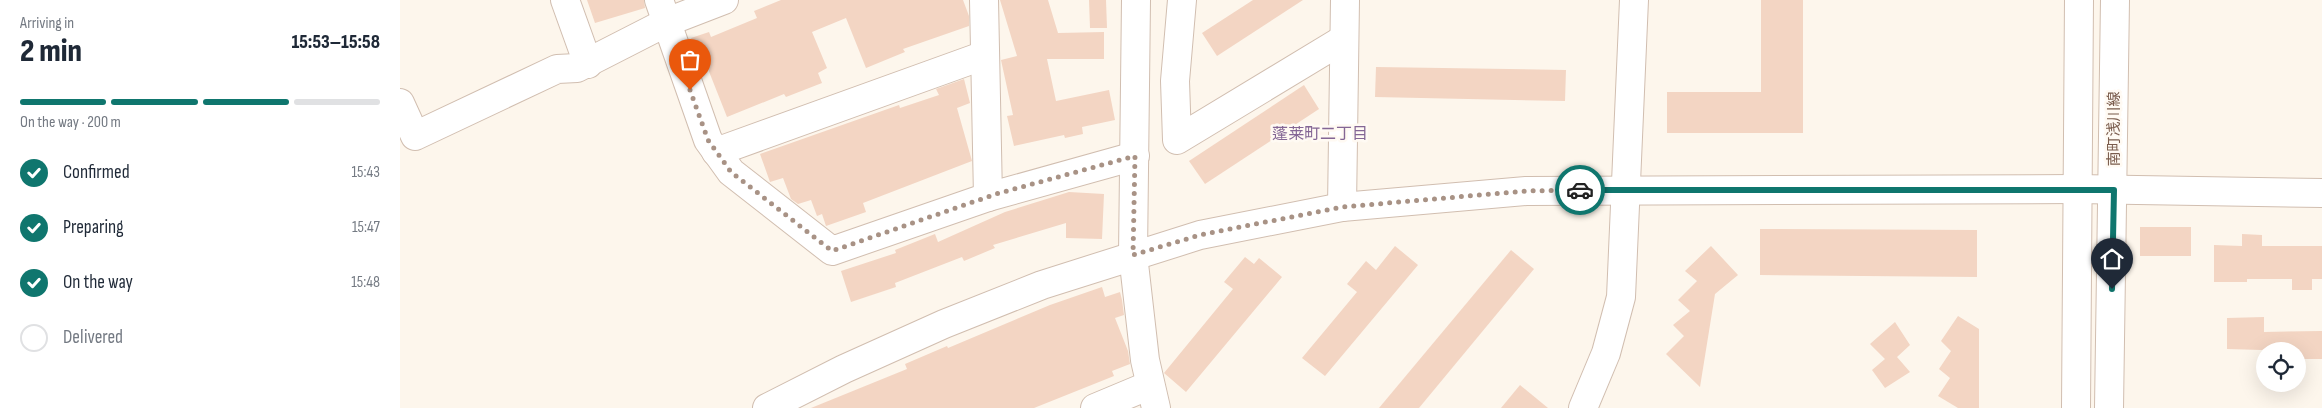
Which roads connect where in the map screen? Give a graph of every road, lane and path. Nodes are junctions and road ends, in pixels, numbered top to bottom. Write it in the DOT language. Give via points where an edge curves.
graph roads {
  1 [pos="565,0"];
  2 [pos="724,0"];
  3 [pos="984,0"];
  4 [pos="1136,0"];
  5 [pos="1182,0"];
  6 [pos="1345,0"];
  7 [pos="1634,0"];
  8 [pos="2079,0"];
  9 [pos="2115,0"];
  10 [pos="663,11"];
  11 [pos="1344,39"];
  12 [pos="985,55"];
  13 [pos="588,64"];
  14 [pos="400,103"];
  15 [pos="716,152"];
  16 [pos="1135,156"];
  17 [pos="2077,189"];
  18 [pos="1626,190"];
  19 [pos="2114,190"];
  20 [pos="2322,193"];
  21 [pos="988,197"];
  22 [pos="1342,207"];
  23 [pos="1133,255"];
  24 [pos="1153,396"];
  25 [pos="767,408"];
  26 [pos="1095,408"];
  27 [pos="1583,408"];
  28 [pos="2076,408"];
  29 [pos="2109,408"];
  1 -- 13 [label="street"];
  2 -- 10 [label="street"];
  3 -- 12 [label="street"];
  4 -- 16 [label="street"];
  5 -- 11 [label="street" via="1175,81 1177,140"];
  6 -- 11 [label="street"];
  7 -- 18 [label="street"];
  8 -- 17 [label="street"];
  9 -- 19 [label="street, 南町浅川線"];
  10 -- 13 [label="street"];
  10 -- 15 [label="street" via="708,140"];
  11 -- 22 [label="street"];
  12 -- 15 [label="street"];
  12 -- 21 [label="street"];
  13 -- 14 [label="street" via="556,69 415,136"];
  15 -- 21 [label="street" via="731,172 832,251"];
  16 -- 21 [label="street"];
  16 -- 23 [label="street"];
  17 -- 18 [label="street"];
  17 -- 19 [label="street"];
  17 -- 28 [label="street"];
  18 -- 22 [label="street" via="1526,191"];
  18 -- 27 [label="street" via="1621,297 1606,353"];
  19 -- 20 [label="street"];
  19 -- 29 [label="street, 南町浅川線"];
  22 -- 23 [label="street" via="1200,235"];
  23 -- 24 [label="street" via="1145,360"];
  23 -- 25 [label="street" via="1042,285 944,324"];
  24 -- 26 [label="street"];
}
